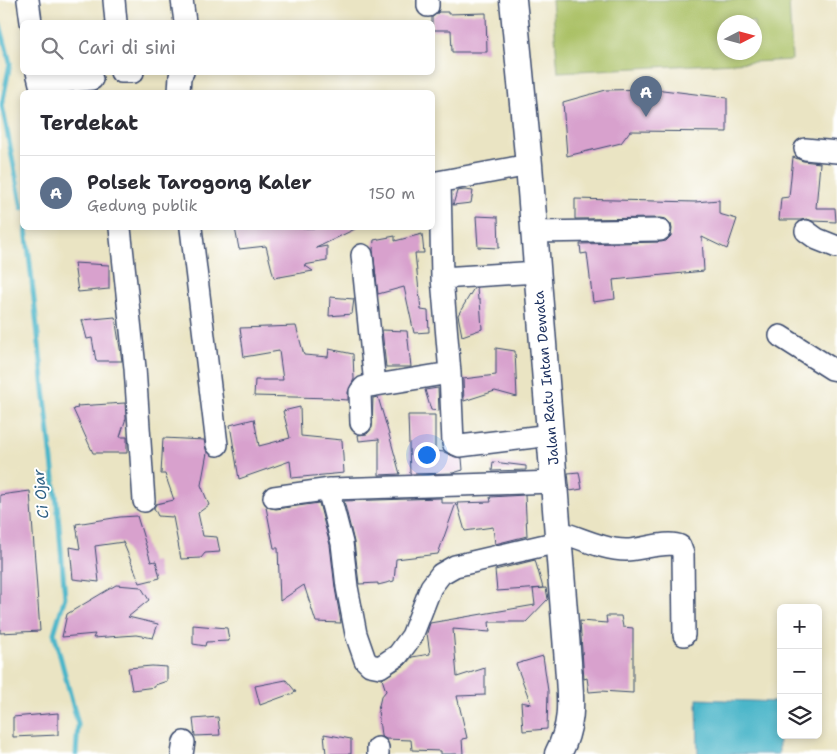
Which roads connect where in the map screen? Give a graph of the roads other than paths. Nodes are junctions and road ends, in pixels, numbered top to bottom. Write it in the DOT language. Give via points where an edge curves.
graph roads {
  1 [pos="28,0"];
  2 [pos="114,0"];
  3 [pos="182,0"];
  4 [pos="513,0"];
  5 [pos="31,20"];
  6 [pos="116,20"];
  7 [pos="185,20"];
  8 [pos="38,75"];
  9 [pos="108,75"];
  10 [pos="181,75"];
  11 [pos="179,90"];
  12 [pos="805,149"];
  13 [pos="837,152"];
  14 [pos="529,165"];
  15 [pos="436,182"];
  16 [pos="120,230"];
  17 [pos="191,230"];
  18 [pos="660,230"];
  19 [pos="806,230"];
  20 [pos="534,232"];
  21 [pos="837,247"];
  22 [pos="362,255"];
  23 [pos="536,272"];
  24 [pos="442,278"];
  25 [pos="780,336"];
  26 [pos="837,370"];
  27 [pos="450,373"];
  28 [pos="375,385"];
  29 [pos="361,423"];
  30 [pos="551,435"];
  31 [pos="217,445"];
  32 [pos="554,482"];
  33 [pos="328,489"];
  34 [pos="274,497"];
  35 [pos="144,502"];
  36 [pos="558,536"];
  37 [pos="684,635"];
  38 [pos="558,754"];
  1 -- 5 [label="street"];
  2 -- 6 [label="street"];
  3 -- 7 [label="street"];
  4 -- 14 [label="street, Jalan Ratu Intan Dewata"];
  8 -- 9 [label="street" via="40,84"];
  10 -- 11 [label="street"];
  12 -- 13 [label="street"];
  14 -- 15 [label="street"];
  14 -- 20 [label="street, Jalan Ratu Intan Dewata"];
  15 -- 24 [label="street"];
  16 -- 35 [label="street" via="135,368"];
  17 -- 31 [label="street"];
  18 -- 20 [label="street"];
  19 -- 21 [label="street" via="817,239"];
  20 -- 23 [label="street, Jalan Ratu Intan Dewata"];
  22 -- 28 [label="street"];
  23 -- 24 [label="street"];
  23 -- 30 [label="street, Jalan Ratu Intan Dewata"];
  24 -- 27 [label="street"];
  25 -- 26 [label="street"];
  27 -- 28 [label="street"];
  27 -- 30 [label="street" via="451,437 456,446"];
  28 -- 29 [label="street" via="364,387 360,392"];
  30 -- 32 [label="street, Jalan Ratu Intan Dewata"];
  32 -- 33 [label="street"];
  32 -- 36 [label="street, Jalan Ratu Intan Dewata"];
  33 -- 34 [label="street"];
  33 -- 36 [label="street" via="342,544 356,634 364,660 374,667 380,667 398,655 412,636 430,587 441,574 455,566"];
  36 -- 37 [label="street" via="611,549 680,546 683,554"];
  36 -- 38 [label="street, Jalan Ratu Intan Dewata" via="570,724"];
}
